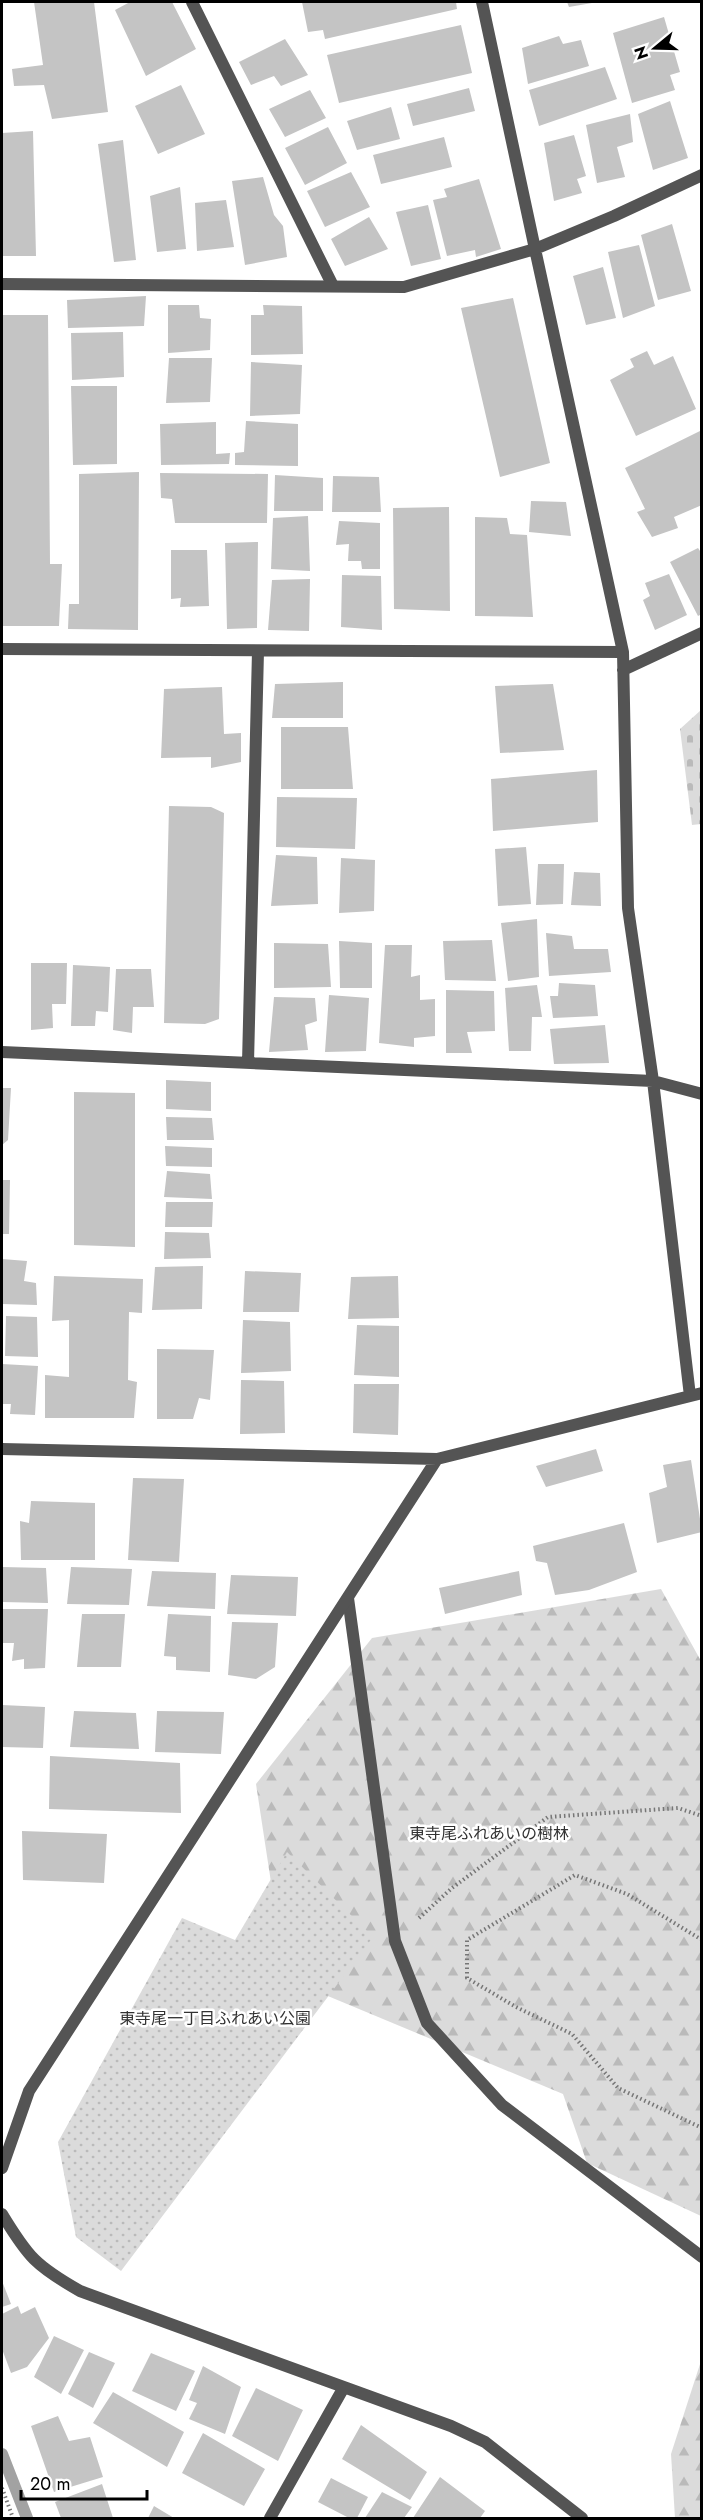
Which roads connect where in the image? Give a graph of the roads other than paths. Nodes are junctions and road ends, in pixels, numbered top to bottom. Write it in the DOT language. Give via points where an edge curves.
graph roads {
  1 [pos="192,2"];
  2 [pos="482,2"];
  3 [pos="702,175"];
  4 [pos="535,249"];
  5 [pos="2,284"];
  6 [pos="333,286"];
  7 [pos="702,633"];
  8 [pos="2,649"];
  9 [pos="258,651"];
  10 [pos="623,652"];
  11 [pos="623,670"];
  12 [pos="2,1052"];
  13 [pos="248,1063"];
  14 [pos="653,1081"];
  15 [pos="702,1094"];
  16 [pos="696,1395"];
  17 [pos="2,1449"];
  18 [pos="437,1459"];
  19 [pos="348,1598"];
  20 [pos="2,2168"];
  21 [pos="2,2214"];
  22 [pos="702,2257"];
  23 [pos="344,2387"];
  24 [pos="270,2518"];
  25 [pos="582,2518"];
  1 -- 6 [label="street"];
  2 -- 4 [label="street"];
  3 -- 4 [label="street"];
  4 -- 6 [label="street" via="404,287"];
  4 -- 10 [label="street"];
  5 -- 6 [label="street"];
  7 -- 11 [label="street"];
  8 -- 9 [label="street"];
  9 -- 10 [label="street"];
  9 -- 13 [label="street"];
  10 -- 11 [label="street"];
  11 -- 14 [label="street" via="628,908"];
  12 -- 13 [label="street"];
  13 -- 14 [label="street"];
  14 -- 15 [label="street"];
  14 -- 16 [label="street"];
  16 -- 18 [label="street"];
  17 -- 18 [label="street"];
  18 -- 19 [label="street"];
  19 -- 20 [label="street" via="29,2091"];
  19 -- 22 [label="street" via="395,1941 427,2023 502,2106"];
  21 -- 23 [label="street" via="25,2252 48,2273 80,2291"];
  23 -- 24 [label="street"];
  23 -- 25 [label="street" via="485,2442"];
}
